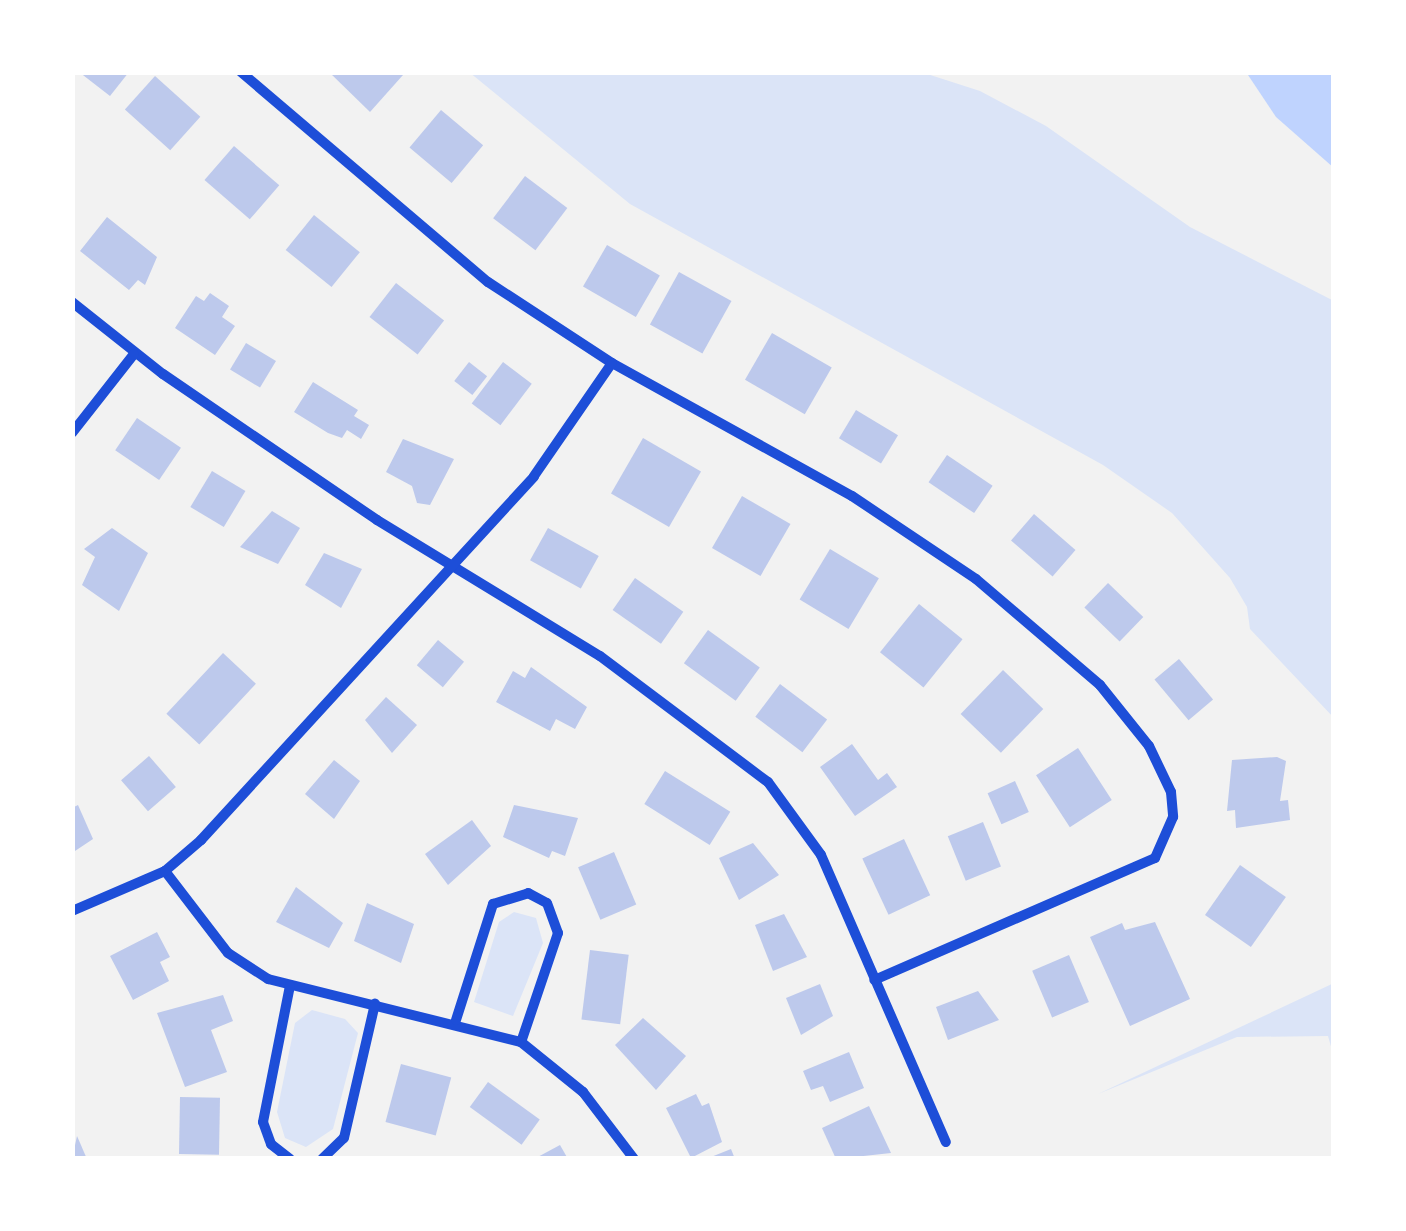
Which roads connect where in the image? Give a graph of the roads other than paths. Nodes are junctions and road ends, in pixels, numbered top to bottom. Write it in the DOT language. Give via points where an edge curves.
graph roads {
  1 [pos="241,72"];
  2 [pos="72,302"];
  3 [pos="134,355"];
  4 [pos="612,364"];
  5 [pos="72,433"];
  6 [pos="452,565"];
  7 [pos="165,871"];
  8 [pos="72,911"];
  9 [pos="874,980"];
  10 [pos="290,986"];
  11 [pos="376,1004"];
  12 [pos="456,1020"];
  13 [pos="521,1042"];
  14 [pos="946,1142"];
  15 [pos="290,1159"];
  16 [pos="322,1159"];
  17 [pos="634,1159"];
  1 -- 4 [label="street" via="488,282"];
  2 -- 3 [label="street"];
  3 -- 5 [label="street"];
  3 -- 6 [label="street"];
  4 -- 6 [label="street" via="550,456"];
  4 -- 9 [label="street" via="852,496 976,579 1100,685 1165,775 1172,817 1155,857"];
  6 -- 7 [label="street"];
  6 -- 9 [label="street" via="600,656 768,782 821,855"];
  7 -- 8 [label="street"];
  7 -- 10 [label="street" via="228,953"];
  9 -- 14 [label="street"];
  10 -- 11 [label="street"];
  10 -- 15 [label="street" via="263,1121 271,1144"];
  11 -- 12 [label="street"];
  11 -- 16 [label="street" via="344,1138"];
  12 -- 13 [label="street"];
  12 -- 13 [label="street" via="494,904 528,893 547,903 558,933"];
  13 -- 17 [label="street" via="583,1092"];
}
